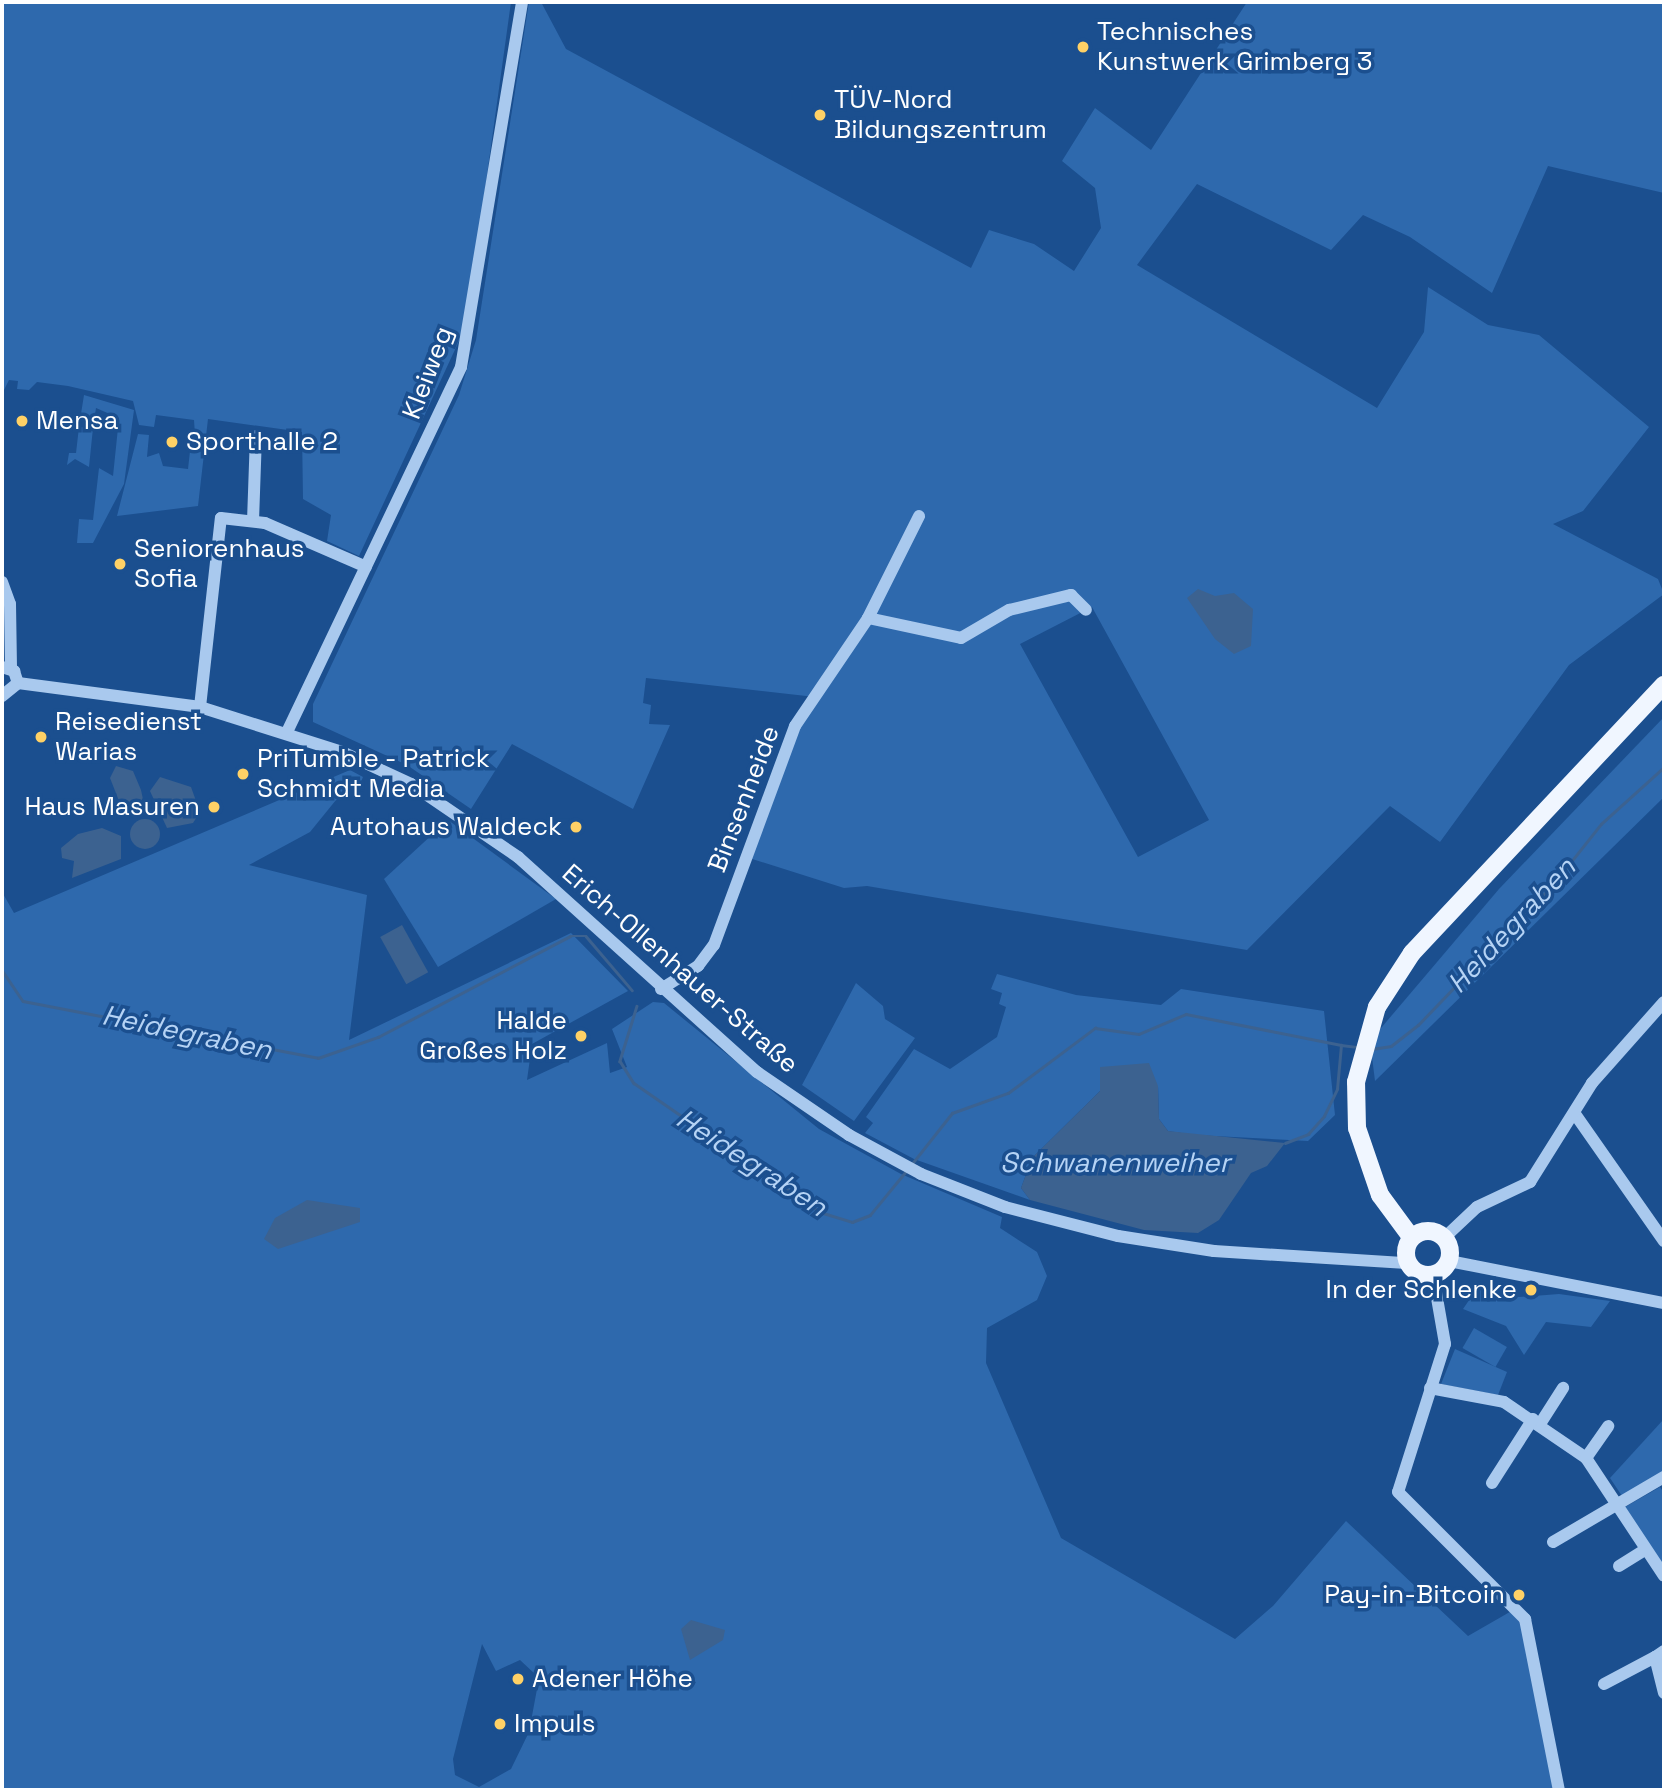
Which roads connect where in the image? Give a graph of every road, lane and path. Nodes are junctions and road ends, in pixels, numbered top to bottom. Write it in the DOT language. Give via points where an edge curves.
graph roads {
  1 [pos="522,2"];
  2 [pos="256,436"];
  3 [pos="919,516"];
  4 [pos="253,521"];
  5 [pos="366,567"];
  6 [pos="2,582"];
  7 [pos="2,601"];
  8 [pos="1086,610"];
  9 [pos="867,618"];
  10 [pos="2,649"];
  11 [pos="6,667"];
  12 [pos="18,683"];
  13 [pos="1664,685"];
  14 [pos="2,696"];
  15 [pos="200,707"];
  16 [pos="288,732"];
  17 [pos="661,989"];
  18 [pos="1664,1002"];
  19 [pos="1575,1114"];
  20 [pos="1411,1237"];
  21 [pos="1444,1238"];
  22 [pos="1664,1241"];
  23 [pos="1449,1261"];
  24 [pos="1407,1263"];
  25 [pos="1433,1275"];
  26 [pos="1664,1303"];
  27 [pos="1430,1388"];
  28 [pos="1563,1388"];
  29 [pos="1536,1422"];
  30 [pos="1608,1426"];
  31 [pos="1586,1458"];
  32 [pos="1664,1477"];
  33 [pos="1492,1483"];
  34 [pos="1618,1503"];
  35 [pos="1553,1542"];
  36 [pos="1645,1550"];
  37 [pos="1619,1566"];
  38 [pos="1664,1576"];
  39 [pos="1659,1654"];
  40 [pos="1604,1684"];
  41 [pos="1664,1693"];
  42 [pos="1559,1790"];
  1 -- 5 [label="street, Kleiweg" via="469,338"];
  2 -- 4 [label="street"];
  3 -- 9 [label="street, Binsenheide"];
  4 -- 5 [label="street"];
  4 -- 15 [label="street" via="220,518 215,525"];
  5 -- 16 [label="street, Kleiweg"];
  6 -- 11 [label="street" via="11,615"];
  7 -- 10 [label="street"];
  8 -- 9 [label="street" via="1071,595 1009,610 961,638"];
  9 -- 17 [label="street, Binsenheide" via="795,726 714,945 698,966"];
  11 -- 12 [label="street"];
  12 -- 14 [label="street"];
  12 -- 15 [label="street, Erich-Ollenhauer-Straße"];
  13 -- 20 [label="main road" via="1412,953 1368,1028 1354,1105 1361,1149 1380,1195"];
  15 -- 16 [label="street, Erich-Ollenhauer-Straße"];
  16 -- 17 [label="street, Erich-Ollenhauer-Straße" via="375,765 480,827"];
  17 -- 24 [label="street, Erich-Ollenhauer-Straße" via="801,1104 902,1165 1005,1207 1118,1236 1366,1265"];
  18 -- 19 [label="street" via="1603,1068"];
  19 -- 21 [label="street" via="1530,1182 1477,1207"];
  19 -- 22 [label="street"];
  20 -- 21 [label="main road" via="1432,1231"];
  20 -- 24 [label="main road"];
  21 -- 23 [label="main road"];
  23 -- 25 [label="main road"];
  23 -- 26 [label="street"];
  24 -- 25 [label="main road"];
  25 -- 27 [label="street" via="1445,1344"];
  27 -- 29 [label="street" via="1495,1399"];
  27 -- 42 [label="street" via="1398,1492 1525,1619"];
  28 -- 29 [label="street"];
  29 -- 31 [label="street"];
  29 -- 33 [label="street"];
  30 -- 31 [label="street"];
  31 -- 34 [label="street"];
  32 -- 34 [label="street"];
  34 -- 35 [label="street"];
  34 -- 36 [label="street"];
  36 -- 37 [label="street"];
  36 -- 38 [label="street"];
  39 -- 40 [label="street"];
  39 -- 41 [label="street"];
}
